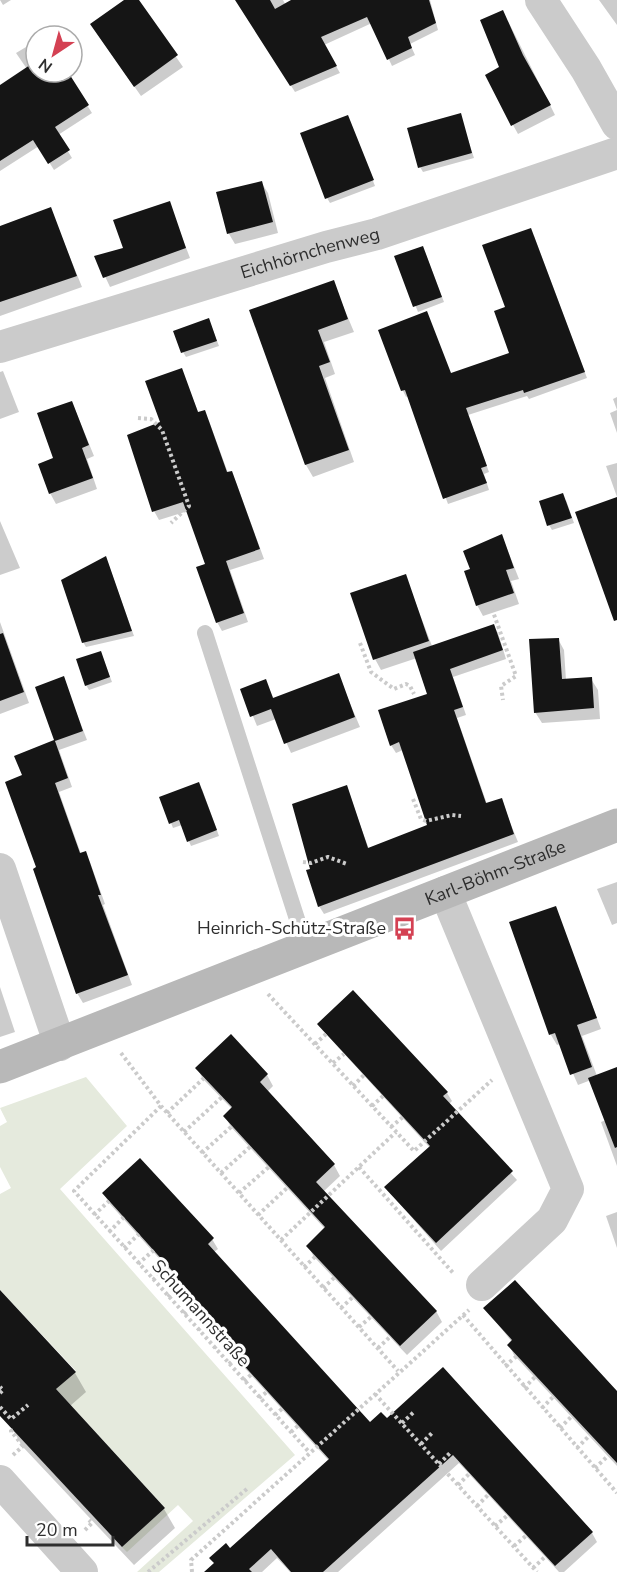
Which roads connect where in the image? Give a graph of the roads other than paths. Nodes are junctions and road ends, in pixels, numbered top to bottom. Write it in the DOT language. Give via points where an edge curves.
graph roads {
  1 [pos="541,0"];
  2 [pos="617,124"];
  3 [pos="617,153"];
  4 [pos="0,347"];
  5 [pos="204,633"];
  6 [pos="617,825"];
  7 [pos="0,869"];
  8 [pos="445,892"];
  9 [pos="306,947"];
  10 [pos="60,1045"];
  11 [pos="0,1067"];
  12 [pos="469,1281"];
  13 [pos="0,1481"];
  14 [pos="82,1572"];
  1 -- 2 [label="street"];
  3 -- 4 [label="street, Eichhörnchenweg" via="377,234"];
  5 -- 9 [label="lane"];
  6 -- 8 [label="street, Karl-Böhm-Straße"];
  7 -- 10 [label="street"];
  8 -- 9 [label="street, Karl-Böhm-Straße"];
  8 -- 12 [label="street" via="568,1189 552,1220"];
  9 -- 10 [label="street, Karl-Böhm-Straße"];
  10 -- 11 [label="street, Karl-Böhm-Straße"];
  13 -- 14 [label="street"];
}
